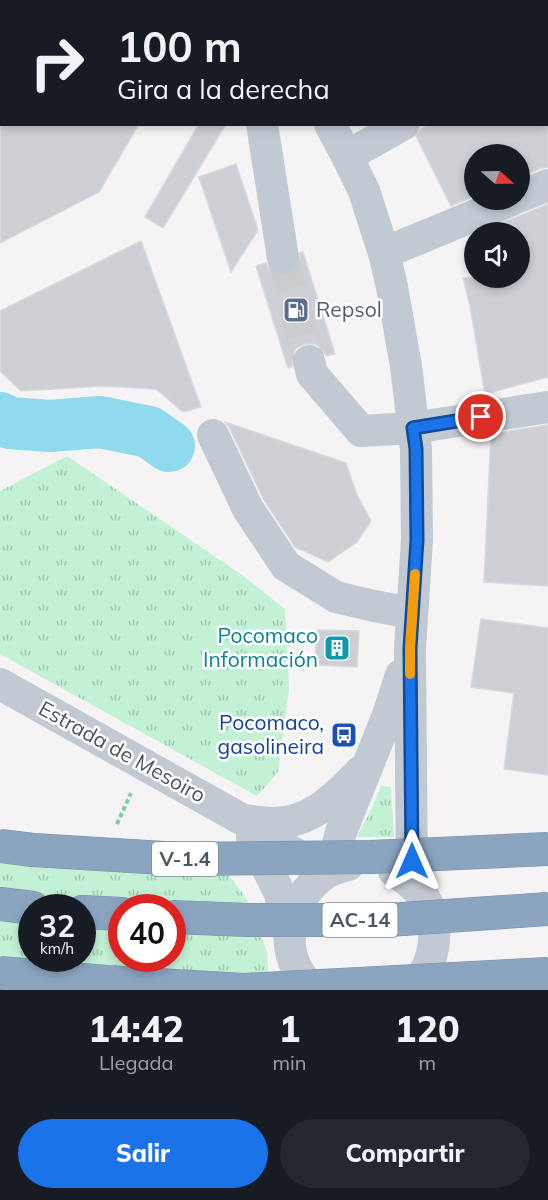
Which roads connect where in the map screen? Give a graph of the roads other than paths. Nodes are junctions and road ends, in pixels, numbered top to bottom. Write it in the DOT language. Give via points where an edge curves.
graph roads {
  1 [pos="262,126"];
  2 [pos="331,126"];
  3 [pos="400,126"];
  4 [pos="347,156"];
  5 [pos="548,185"];
  6 [pos="530,192"];
  7 [pos="488,210"];
  8 [pos="384,253"];
  9 [pos="283,258"];
  10 [pos="309,362"];
  11 [pos="548,407"];
  12 [pos="413,428"];
  13 [pos="213,435"];
  14 [pos="412,613"];
  15 [pos="410,648"];
  16 [pos="0,684"];
  17 [pos="368,764"];
  18 [pos="243,820"];
  19 [pos="0,846"];
  20 [pos="548,849"];
  21 [pos="329,871"];
  22 [pos="412,883"];
  23 [pos="0,904"];
  24 [pos="18,906"];
  25 [pos="548,909"];
  26 [pos="186,918"];
  27 [pos="289,937"];
  28 [pos="434,944"];
  29 [pos="0,973"];
  30 [pos="548,974"];
  31 [pos="303,983"];
  32 [pos="409,990"];
  33 [pos="457,990"];
  1 -- 9 [label="street"];
  2 -- 4 [label="street"];
  3 -- 4 [label="street"];
  4 -- 8 [label="street" via="364,191"];
  5 -- 6 [label="street"];
  7 -- 8 [label="street"];
  8 -- 12 [label="street" via="406,366"];
  10 -- 12 [label="street" via="312,374 361,431"];
  11 -- 12 [label="street"];
  12 -- 14 [label="street" via="417,540"];
  13 -- 14 [label="street" via="248,508 286,566 336,597"];
  14 -- 15 [label="street"];
  15 -- 17 [label="street"];
  15 -- 22 [label="street"];
  16 -- 18 [label="street, Estrada de Mesoiro"];
  17 -- 18 [label="street" via="317,811 290,822"];
  17 -- 21 [label="street"];
  18 -- 21 [label="street, Estrada de Mesoiro"];
  18 -- 27 [label="street" via="280,894"];
  19 -- 20 [label="highway, V-1.4, bridge" via="180,859 371,857"];
  21 -- 22 [label="street" via="352,864 374,864"];
  21 -- 27 [label="street" via="300,899"];
  22 -- 28 [label="street" via="426,901 433,922"];
  23 -- 24 [label="highway"];
  25 -- 26 [label="highway, AC-14, bridge" via="388,920"];
  27 -- 31 [label="street" via="291,954"];
  28 -- 32 [label="street" via="428,966"];
  28 -- 33 [label="street" via="440,963"];
  29 -- 30 [label="highway, bridge" via="244,990"];
}
